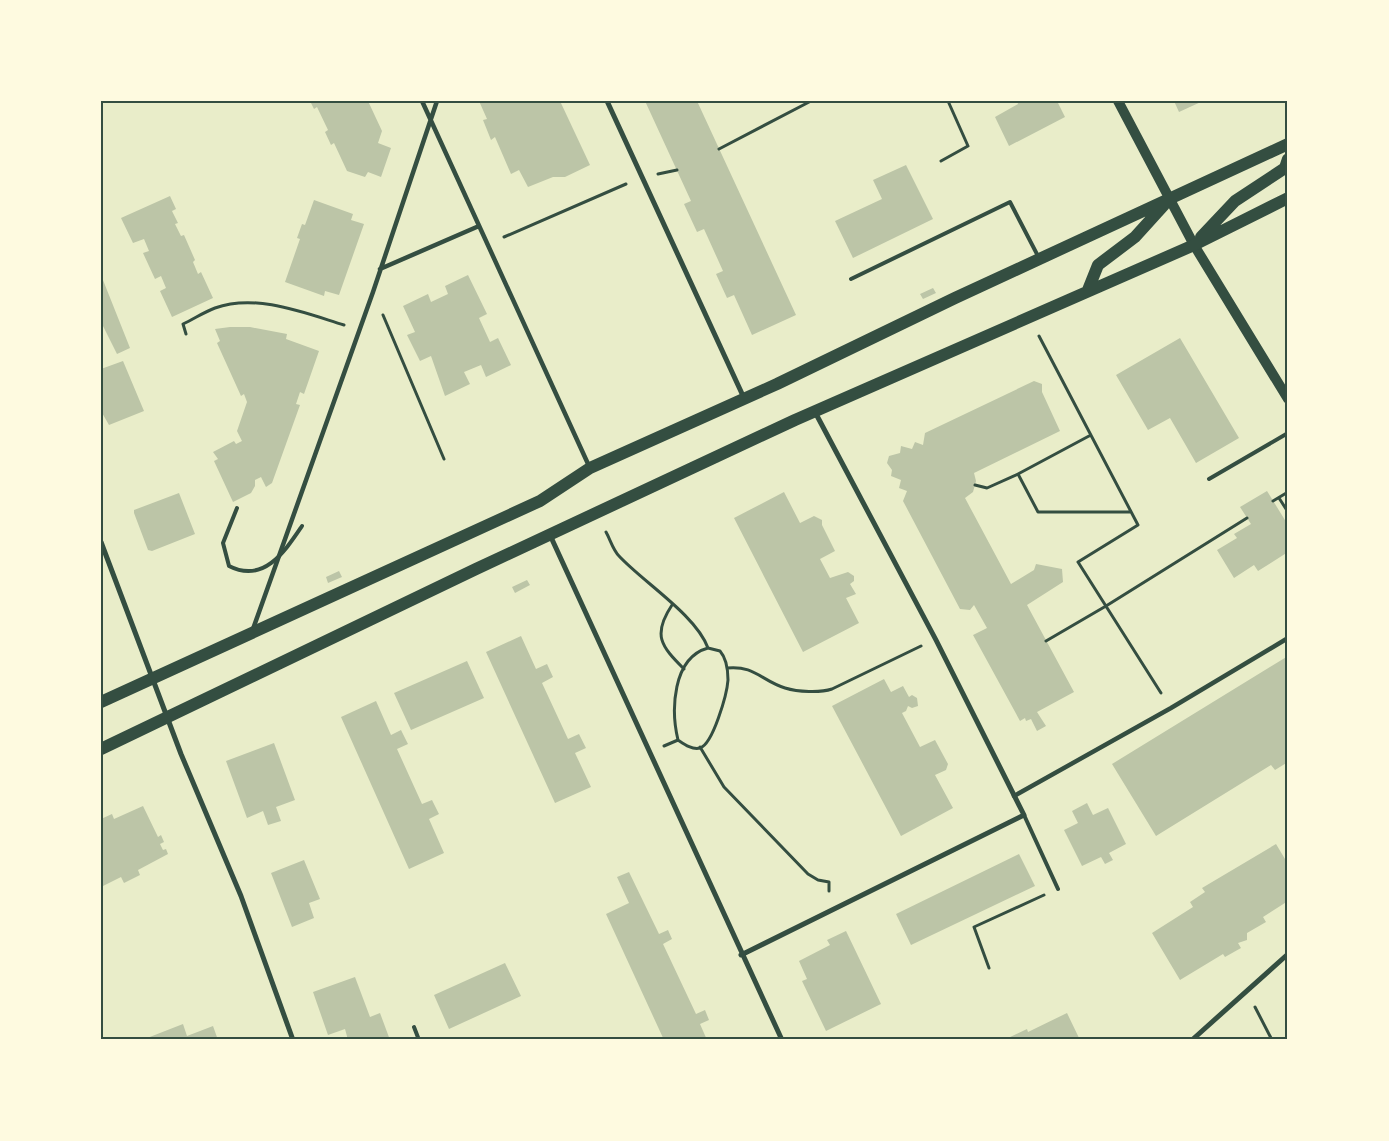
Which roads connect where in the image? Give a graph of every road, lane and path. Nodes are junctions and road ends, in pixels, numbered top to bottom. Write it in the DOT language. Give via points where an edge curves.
graph roads {
  1 [pos="422,101"];
  2 [pos="437,101"];
  3 [pos="607,101"];
  4 [pos="795,101"];
  5 [pos="811,101"];
  6 [pos="948,101"];
  7 [pos="1118,101"];
  8 [pos="798,108"];
  9 [pos="431,119"];
  10 [pos="1288,144"];
  11 [pos="719,149"];
  12 [pos="1288,158"];
  13 [pos="941,161"];
  14 [pos="640,178"];
  15 [pos="1288,198"];
  16 [pos="1169,200"];
  17 [pos="479,226"];
  18 [pos="1194,244"];
  19 [pos="487,245"];
  20 [pos="1040,260"];
  21 [pos="380,269"];
  22 [pos="851,280"];
  23 [pos="1088,290"];
  24 [pos="373,292"];
  25 [pos="1028,316"];
  26 [pos="359,330"];
  27 [pos="186,334"];
  28 [pos="744,398"];
  29 [pos="1288,399"];
  30 [pos="814,411"];
  31 [pos="1288,433"];
  32 [pos="1089,436"];
  33 [pos="444,459"];
  34 [pos="590,468"];
  35 [pos="1018,474"];
  36 [pos="1209,479"];
  37 [pos="975,485"];
  38 [pos="1288,492"];
  39 [pos="1279,498"];
  40 [pos="1273,501"];
  41 [pos="237,508"];
  42 [pos="1130,512"];
  43 [pos="1288,512"];
  44 [pos="596,513"];
  45 [pos="1247,518"];
  46 [pos="302,526"];
  47 [pos="550,534"];
  48 [pos="101,542"];
  49 [pos="275,563"];
  50 [pos="672,606"];
  51 [pos="1106,606"];
  52 [pos="251,634"];
  53 [pos="1288,638"];
  54 [pos="936,640"];
  55 [pos="1046,641"];
  56 [pos="708,648"];
  57 [pos="684,668"];
  58 [pos="726,668"];
  59 [pos="152,678"];
  60 [pos="101,702"];
  61 [pos="1171,708"];
  62 [pos="167,718"];
  63 [pos="700,747"];
  64 [pos="101,749"];
  65 [pos="1014,796"];
  66 [pos="1024,815"];
  67 [pos="1058,889"];
  68 [pos="828,911"];
  69 [pos="741,954"];
  70 [pos="1288,954"];
  71 [pos="989,968"];
  72 [pos="1246,992"];
  73 [pos="414,1027"];
  74 [pos="293,1040"];
  75 [pos="420,1040"];
  76 [pos="782,1040"];
  77 [pos="1192,1040"];
  78 [pos="1272,1040"];
  1 -- 9 [label="street"];
  2 -- 9 [label="street"];
  3 -- 14 [label="street"];
  4 -- 8 [label="path"];
  5 -- 8 [label="path"];
  6 -- 13 [label="path" via="968,146"];
  7 -- 16 [label="main road"];
  8 -- 11 [label="path"];
  9 -- 17 [label="street"];
  9 -- 21 [label="street"];
  10 -- 16 [label="main road"];
  12 -- 18 [label="main road" via="1285,168 1235,201"];
  14 -- 19 [label="path"];
  14 -- 28 [label="street"];
  15 -- 18 [label="main road"];
  16 -- 18 [label="main road"];
  16 -- 20 [label="main road"];
  16 -- 23 [label="main road" via="1135,237 1098,265"];
  17 -- 19 [label="street"];
  17 -- 21 [label="street"];
  18 -- 23 [label="main road"];
  18 -- 29 [label="main road"];
  19 -- 34 [label="street"];
  20 -- 22 [label="lane" via="1010,202"];
  20 -- 28 [label="main road"];
  21 -- 24 [label="street"];
  23 -- 25 [label="main road"];
  24 -- 26 [label="street"];
  24 -- 33 [label="path"];
  25 -- 30 [label="main road"];
  25 -- 32 [label="path"];
  26 -- 27 [label="path" via="282,306 246,303 216,307 184,324"];
  26 -- 49 [label="street"];
  28 -- 34 [label="main road"];
  30 -- 44 [label="main road"];
  30 -- 54 [label="street"];
  31 -- 36 [label="lane"];
  32 -- 35 [label="path"];
  32 -- 42 [label="path"];
  34 -- 52 [label="main road" via="540,501"];
  35 -- 37 [label="path" via="987,488"];
  35 -- 42 [label="path" via="1038,512"];
  38 -- 39 [label="path"];
  39 -- 40 [label="path"];
  39 -- 43 [label="path"];
  41 -- 49 [label="lane" via="223,543 229,566 238,571 251,571"];
  42 -- 51 [label="path" via="1138,525 1078,562"];
  44 -- 47 [label="main road"];
  44 -- 50 [label="path" via="617,554"];
  45 -- 51 [label="path"];
  46 -- 49 [label="lane"];
  47 -- 62 [label="main road"];
  47 -- 69 [label="street"];
  48 -- 59 [label="street"];
  49 -- 52 [label="street"];
  50 -- 56 [label="path" via="702,636"];
  50 -- 57 [label="path" via="662,620 662,642"];
  51 -- 55 [label="path"];
  51 -- 61 [label="path"];
  52 -- 59 [label="main road"];
  53 -- 61 [label="street"];
  54 -- 58 [label="path" via="822,691 786,688 752,670 739,666"];
  54 -- 65 [label="street"];
  56 -- 57 [label="path" via="693,657"];
  56 -- 58 [label="path" via="720,651"];
  57 -- 63 [label="path" via="677,681 676,732 678,740 690,747"];
  58 -- 63 [label="path" via="727,686 713,732"];
  59 -- 60 [label="main road"];
  59 -- 62 [label="street"];
  61 -- 65 [label="street"];
  62 -- 64 [label="main road"];
  62 -- 74 [label="street" via="241,896"];
  63 -- 68 [label="path" via="724,787 808,874 830,882"];
  65 -- 66 [label="street"];
  66 -- 67 [label="lane"];
  66 -- 68 [label="street"];
  67 -- 71 [label="path" via="974,926"];
  68 -- 69 [label="street"];
  69 -- 76 [label="street"];
  70 -- 72 [label="street"];
  72 -- 77 [label="street"];
  72 -- 78 [label="path"];
  73 -- 75 [label="lane"];
}
